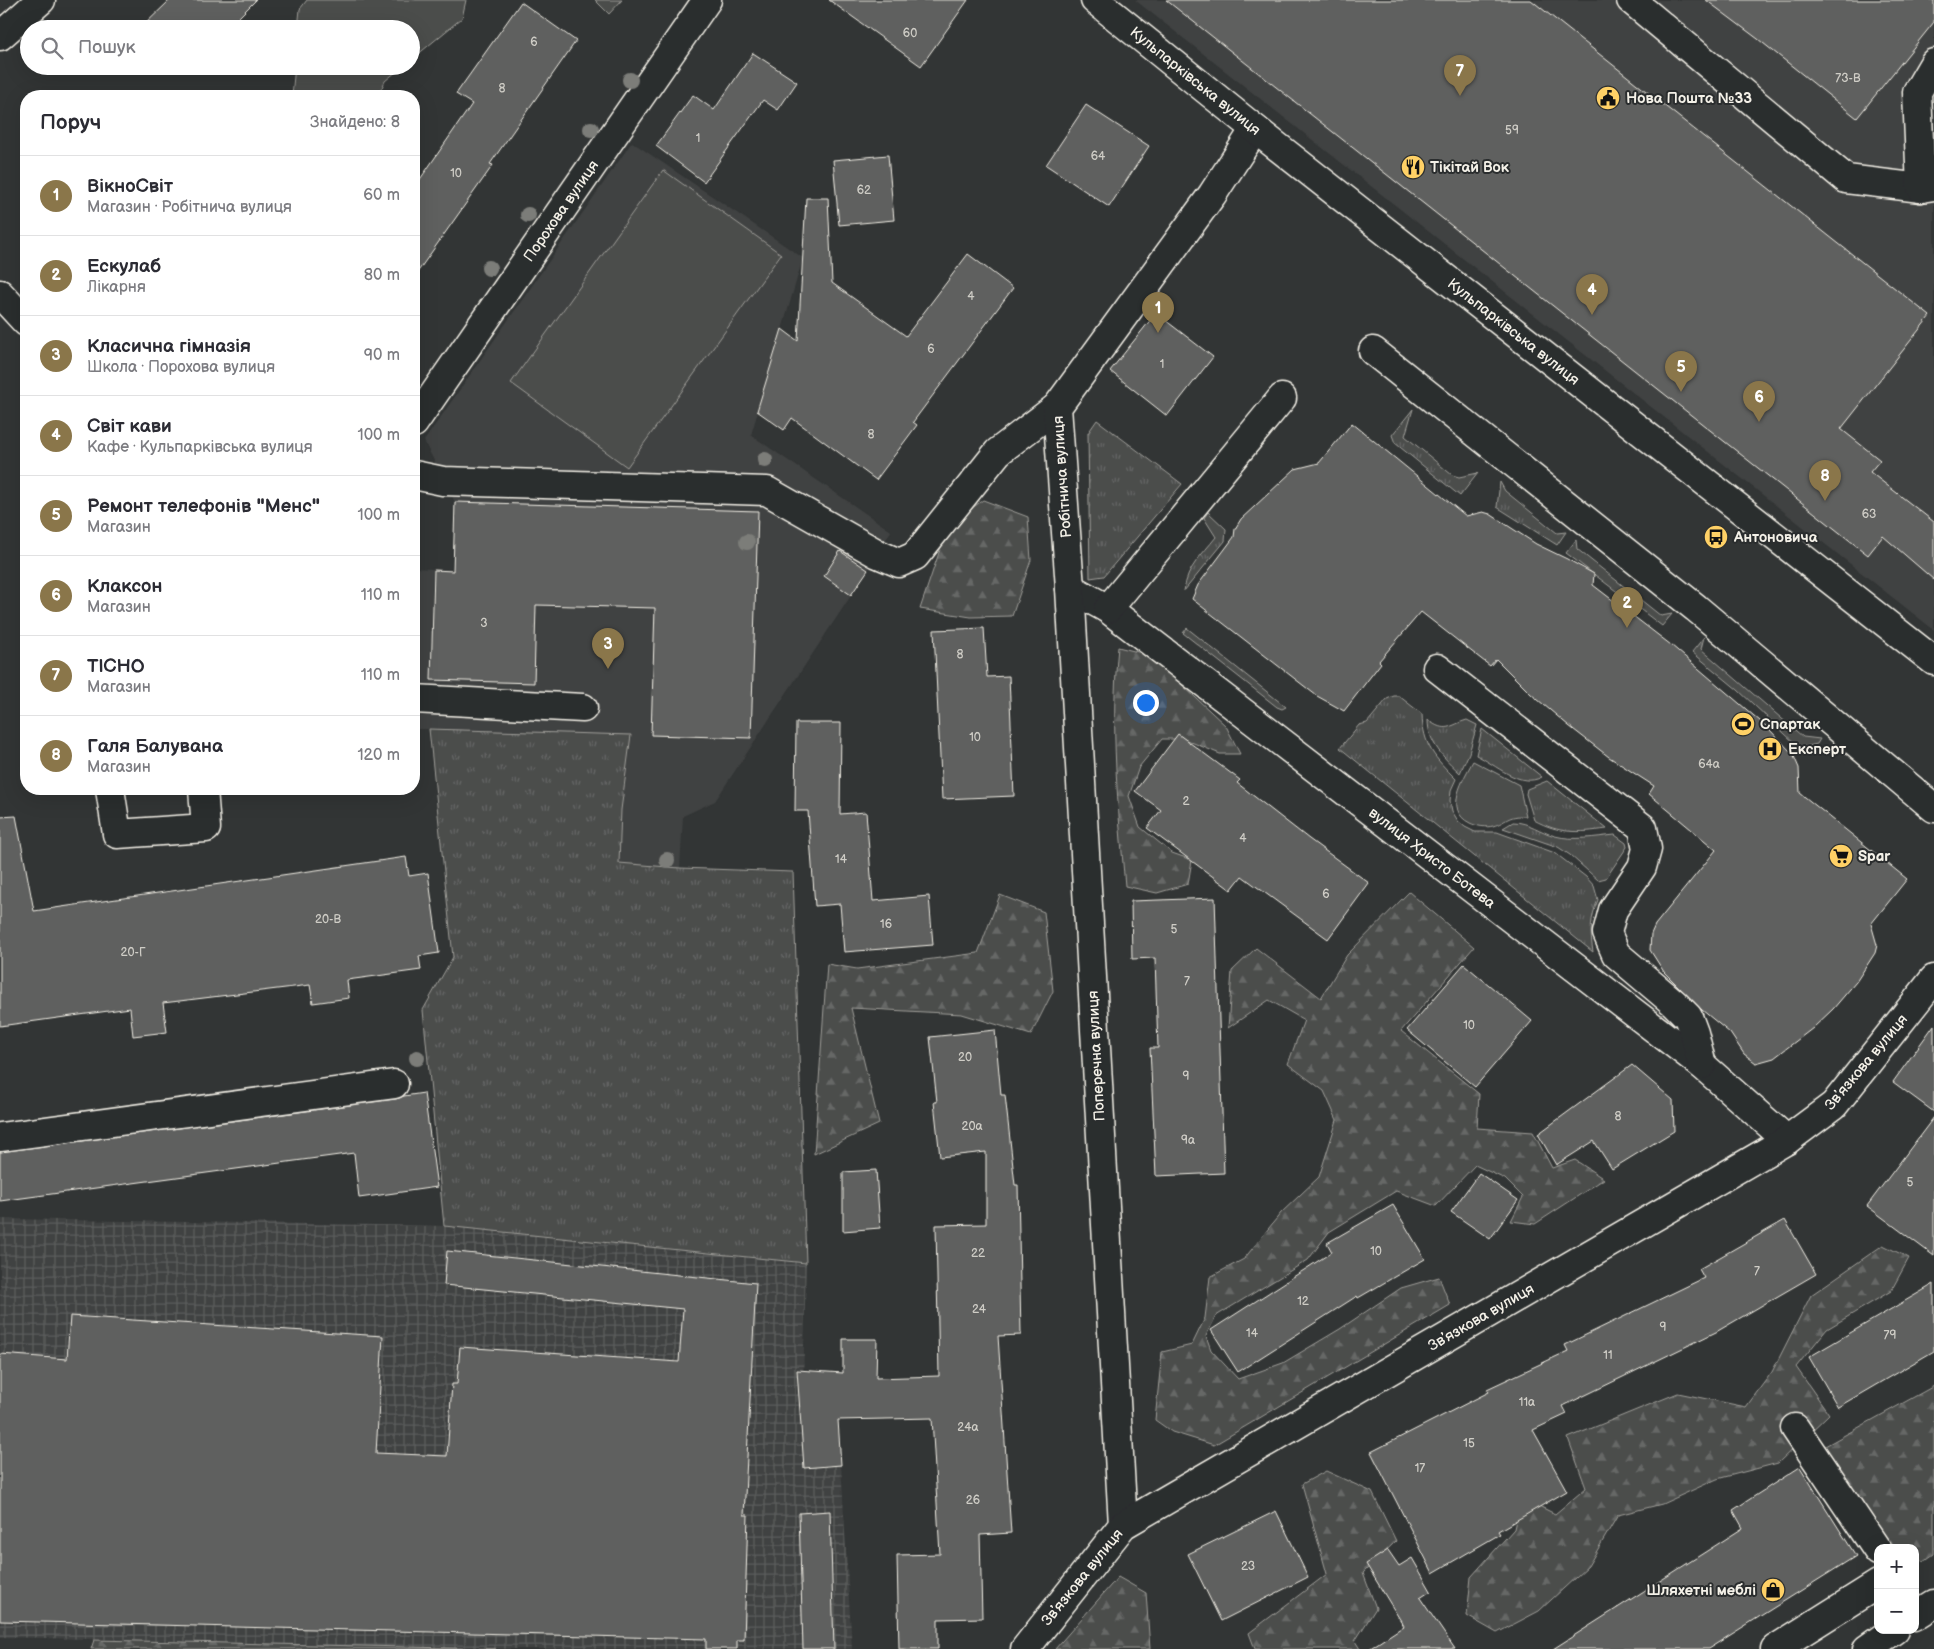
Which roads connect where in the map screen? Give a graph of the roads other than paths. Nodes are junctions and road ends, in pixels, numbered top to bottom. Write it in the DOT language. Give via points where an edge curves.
graph roads {
  1 [pos="41,0"];
  2 [pos="707,0"];
  3 [pos="1094,0"];
  4 [pos="1631,0"];
  5 [pos="0,36"];
  6 [pos="1934,63"];
  7 [pos="1255,129"];
  8 [pos="1928,187"];
  9 [pos="0,294"];
  10 [pos="20,316"];
  11 [pos="1373,351"];
  12 [pos="1282,398"];
  13 [pos="1057,407"];
  14 [pos="420,414"];
  15 [pos="420,476"];
  16 [pos="1070,588"];
  17 [pos="1108,609"];
  18 [pos="1934,662"];
  19 [pos="1437,668"];
  20 [pos="420,699"];
  21 [pos="583,708"];
  22 [pos="111,795"];
  23 [pos="203,795"];
  24 [pos="1934,808"];
  25 [pos="1934,979"];
  26 [pos="1702,1065"];
  27 [pos="394,1084"];
  28 [pos="0,1137"];
  29 [pos="1787,1140"];
  30 [pos="1795,1428"];
  31 [pos="1123,1525"];
  32 [pos="1874,1546"];
  33 [pos="1874,1587"];
  34 [pos="1888,1634"];
  35 [pos="1025,1649"];
  36 [pos="1775,1649"];
  37 [pos="1867,1649"];
  1 -- 5 [label="street"];
  2 -- 14 [label="street, Порохова вулиця"];
  3 -- 7 [label="street, Кульпарківська вулиця"];
  4 -- 8 [label="street" via="1846,179"];
  6 -- 8 [label="street" via="1917,92"];
  7 -- 13 [label="street, Робітнича вулиця" via="1212,195"];
  7 -- 18 [label="street, Кульпарківська вулиця"];
  9 -- 10 [label="street"];
  11 -- 24 [label="street" via="1696,608"];
  12 -- 17 [label="street"];
  13 -- 15 [label="street" via="998,452 915,556 899,563 767,491 443,481"];
  13 -- 16 [label="street, Робітнича вулиця"];
  16 -- 17 [label="street, вулиця Христо Ботева"];
  16 -- 31 [label="street, Поперечна вулиця"];
  17 -- 26 [label="street, вулиця Христо Ботева"];
  19 -- 26 [label="street" via="1643,828 1647,849 1642,867 1613,910 1607,933 1616,954 1688,1017"];
  20 -- 21 [label="street"];
  22 -- 23 [label="street" via="117,834 206,828"];
  25 -- 29 [label="street, Звʼязкова вулиця" via="1834,1105"];
  26 -- 29 [label="street, вулиця Христо Ботева"];
  27 -- 28 [label="street"];
  29 -- 31 [label="street, Звʼязкова вулиця"];
  30 -- 32 [label="street"];
  31 -- 35 [label="street, Звʼязкова вулиця"];
  33 -- 36 [label="street"];
  34 -- 37 [label="street"];
}
